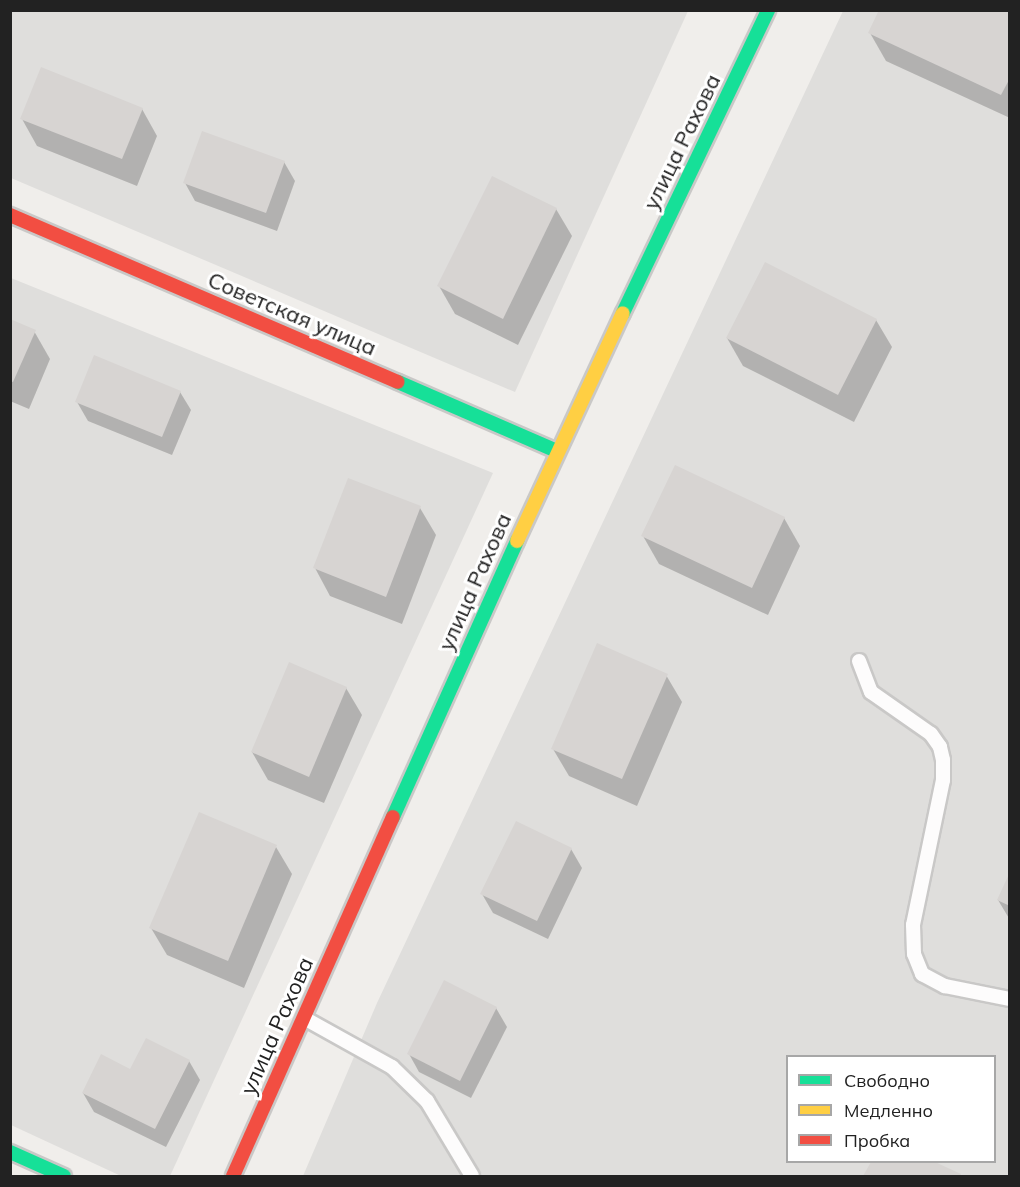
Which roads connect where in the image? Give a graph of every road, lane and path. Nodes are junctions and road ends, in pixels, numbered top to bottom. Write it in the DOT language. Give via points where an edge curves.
graph roads {
  1 [pos="768,10"];
  2 [pos="10,215"];
  3 [pos="557,451"];
  4 [pos="859,661"];
  5 [pos="1010,999"];
  6 [pos="304,1018"];
  7 [pos="10,1152"];
  8 [pos="64,1176"];
  9 [pos="233,1176"];
  10 [pos="472,1176"];
  1 -- 3 [label="street, улица Рахова"];
  2 -- 3 [label="street, Советская улица"];
  3 -- 6 [label="street, улица Рахова"];
  4 -- 5 [label="lane" via="871,692 931,734 944,760 913,925 914,954 922,974 945,986"];
  6 -- 9 [label="street, улица Рахова"];
  6 -- 10 [label="lane" via="392,1067 427,1101"];
  7 -- 8 [label="street"];
}
